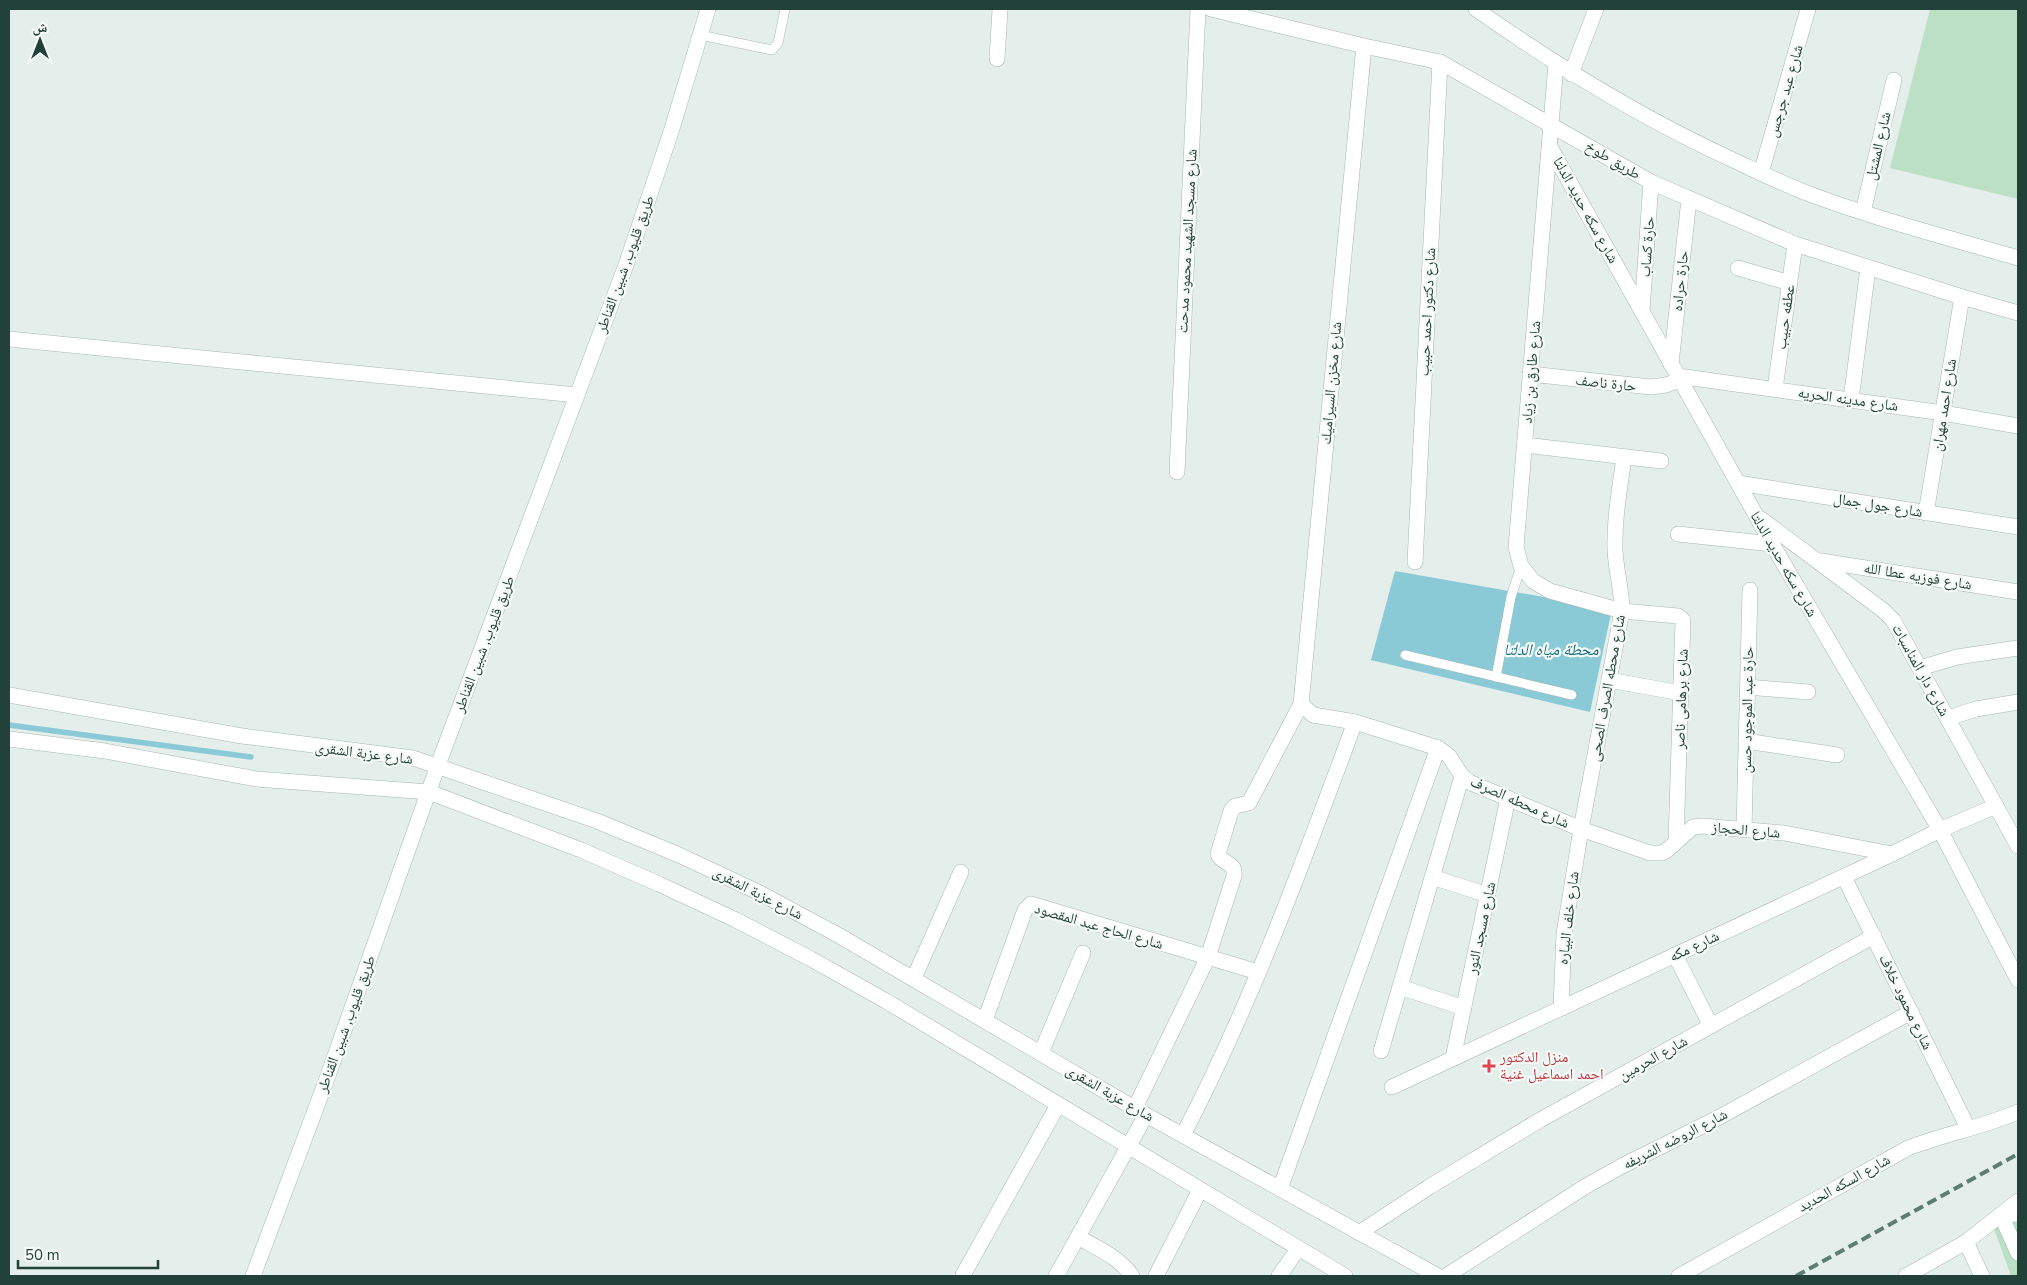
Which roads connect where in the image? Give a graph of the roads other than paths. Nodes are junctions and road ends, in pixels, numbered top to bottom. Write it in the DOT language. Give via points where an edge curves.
graph roads {
  1 [pos="708,9"];
  2 [pos="785,9"];
  3 [pos="1000,9"];
  4 [pos="1198,9"];
  5 [pos="1211,9"];
  6 [pos="1476,9"];
  7 [pos="1596,9"];
  8 [pos="1808,9"];
  9 [pos="700,35"];
  10 [pos="1364,46"];
  11 [pos="997,59"];
  12 [pos="1440,62"];
  13 [pos="1556,64"];
  14 [pos="1571,74"];
  15 [pos="1894,80"];
  16 [pos="1552,126"];
  17 [pos="1550,146"];
  18 [pos="1761,173"];
  19 [pos="1651,182"];
  20 [pos="1689,199"];
  21 [pos="1863,212"];
  22 [pos="1795,244"];
  23 [pos="2018,258"];
  24 [pos="1738,268"];
  25 [pos="1868,268"];
  26 [pos="1790,283"];
  27 [pos="1962,297"];
  28 [pos="1642,311"];
  29 [pos="2018,313"];
  30 [pos="9,339"];
  31 [pos="1676,373"];
  32 [pos="1530,374"];
  33 [pos="1775,389"];
  34 [pos="578,394"];
  35 [pos="1852,400"];
  36 [pos="1942,412"];
  37 [pos="2018,426"];
  38 [pos="1525,445"];
  39 [pos="1624,457"];
  40 [pos="1661,461"];
  41 [pos="1177,472"];
  42 [pos="1738,483"];
  43 [pos="1926,513"];
  44 [pos="1756,515"];
  45 [pos="2018,527"];
  46 [pos="1678,534"];
  47 [pos="1772,544"];
  48 [pos="1817,560"];
  49 [pos="1415,562"];
  50 [pos="1521,566"];
  51 [pos="1750,590"];
  52 [pos="2018,592"];
  53 [pos="1622,612"];
  54 [pos="2018,648"];
  55 [pos="1405,655"];
  56 [pos="1920,668"];
  57 [pos="1496,677"];
  58 [pos="1609,680"];
  59 [pos="1747,687"];
  60 [pos="1808,692"];
  61 [pos="1681,693"];
  62 [pos="9,695"];
  63 [pos="1572,695"];
  64 [pos="2018,702"];
  65 [pos="1301,704"];
  66 [pos="1948,718"];
  67 [pos="1355,722"];
  68 [pos="9,739"];
  69 [pos="1746,741"];
  70 [pos="1438,748"];
  71 [pos="1837,755"];
  72 [pos="438,766"];
  73 [pos="1462,776"];
  74 [pos="429,792"];
  75 [pos="1508,798"];
  76 [pos="1996,806"];
  77 [pos="1581,829"];
  78 [pos="1744,829"];
  79 [pos="1940,830"];
  80 [pos="1676,842"];
  81 [pos="2018,846"];
  82 [pos="1892,854"];
  83 [pos="961,872"];
  84 [pos="1432,877"];
  85 [pos="1844,877"];
  86 [pos="1488,895"];
  87 [pos="1874,936"];
  88 [pos="1083,953"];
  89 [pos="1675,955"];
  90 [pos="1208,957"];
  91 [pos="1258,972"];
  92 [pos="914,978"];
  93 [pos="2018,980"];
  94 [pos="1400,987"];
  95 [pos="1464,1008"];
  96 [pos="1561,1008"];
  97 [pos="1911,1012"];
  98 [pos="986,1020"];
  99 [pos="1712,1026"];
  100 [pos="1380,1051"];
  101 [pos="1041,1053"];
  102 [pos="1454,1058"];
  103 [pos="1392,1087"];
  104 [pos="1058,1105"];
  105 [pos="1140,1112"];
  106 [pos="2018,1112"];
  107 [pos="1968,1128"];
  108 [pos="1183,1135"];
  109 [pos="1128,1147"];
  110 [pos="1280,1189"];
  111 [pos="1200,1190"];
  112 [pos="2018,1202"];
  113 [pos="2018,1214"];
  114 [pos="2001,1215"];
  115 [pos="1359,1233"];
  116 [pos="1078,1237"];
  117 [pos="1966,1242"];
  118 [pos="1298,1249"];
  119 [pos="2018,1253"];
  120 [pos="962,1275"];
  121 [pos="254,1276"];
  122 [pos="1056,1276"];
  123 [pos="1132,1276"];
  124 [pos="1156,1276"];
  125 [pos="1279,1276"];
  126 [pos="1345,1276"];
  127 [pos="1438,1276"];
  128 [pos="1446,1276"];
  129 [pos="1679,1276"];
  130 [pos="1906,1276"];
  131 [pos="1982,1276"];
  1 -- 9 [label="street, طريق قليوب, شبين القناطر"];
  2 -- 9 [label="lane" via="778,43 772,50"];
  3 -- 11 [label="street"];
  4 -- 41 [label="street, شارع مسجد الشهيد محمود مدحت"];
  5 -- 10 [label="street, طريق طوخ"];
  6 -- 13 [label="street"];
  7 -- 14 [label="street"];
  8 -- 18 [label="street, شارع عبد جرجس"];
  9 -- 34 [label="street, طريق قليوب, شبين القناطر" via="626,265"];
  10 -- 12 [label="street, طريق طوخ"];
  10 -- 65 [label="street, شارع مخزن السيراميك"];
  12 -- 16 [label="street, طريق طوخ"];
  12 -- 49 [label="street, شارع دكتور احمد حبيب"];
  13 -- 14 [label="street"];
  13 -- 16 [label="street, شارع طارق بن زياد"];
  14 -- 18 [label="street" via="1673,132"];
  15 -- 21 [label="street, شارع المشتل"];
  16 -- 17 [label="street, شارع طارق بن زياد"];
  16 -- 19 [label="street, طريق طوخ"];
  17 -- 28 [label="street, شارع سكه حديد الدلتا"];
  17 -- 32 [label="street, شارع طارق بن زياد"];
  18 -- 21 [label="street" via="1811,195"];
  19 -- 20 [label="street, طريق طوخ"];
  19 -- 28 [label="street, حارة كساب"];
  20 -- 22 [label="street, طريق طوخ"];
  20 -- 31 [label="street, حارة حراده"];
  21 -- 23 [label="street"];
  22 -- 25 [label="street, طريق طوخ"];
  22 -- 26 [label="street, عطفه حبيب"];
  24 -- 26 [label="street"];
  25 -- 27 [label="street, طريق طوخ"];
  25 -- 35 [label="street"];
  26 -- 33 [label="street, عطفه حبيب"];
  27 -- 29 [label="street, طريق طوخ"];
  27 -- 36 [label="street, شارع احمد مهران"];
  28 -- 31 [label="street, شارع سكه حديد الدلتا"];
  30 -- 34 [label="street"];
  31 -- 32 [label="street, حارة ناصف" via="1666,385 1644,387"];
  31 -- 33 [label="street, شارع مدينه الحريه"];
  31 -- 42 [label="street, شارع سكه حديد الدلتا"];
  32 -- 38 [label="street, شارع طارق بن زياد"];
  33 -- 35 [label="street, شارع مدينه الحريه"];
  34 -- 72 [label="street, طريق قليوب, شبين القناطر"];
  35 -- 36 [label="street, شارع مدينه الحريه"];
  36 -- 37 [label="street, شارع مدينه الحريه"];
  36 -- 43 [label="street, شارع احمد مهران"];
  38 -- 39 [label="street"];
  38 -- 50 [label="street, شارع طارق بن زياد" via="1516,547"];
  39 -- 40 [label="street"];
  39 -- 53 [label="street, شارع محطه الصرف الصحى" via="1615,536"];
  42 -- 43 [label="street, شارع جول جمال"];
  42 -- 44 [label="street, شارع سكه حديد الدلتا"];
  43 -- 45 [label="street, شارع جول جمال"];
  44 -- 47 [label="street, شارع سكه حديد الدلتا"];
  44 -- 48 [label="street, شارع دار المناسبات"];
  46 -- 47 [label="street"];
  47 -- 79 [label="street, شارع سكه حديد الدلتا"];
  48 -- 52 [label="street, شارع فوزيه عطا الله"];
  48 -- 56 [label="street, شارع دار المناسبات" via="1893,620"];
  50 -- 53 [label="street" via="1533,581 1550,591"];
  50 -- 57 [label="lane" via="1511,597"];
  51 -- 59 [label="street, حارة عبد الموجود حسن"];
  53 -- 58 [label="street, شارع محطه الصرف الصحى"];
  53 -- 61 [label="street, شارع برهامى ناصر" via="1678,616 1683,620"];
  54 -- 56 [label="street" via="1957,657"];
  55 -- 57 [label="lane"];
  56 -- 66 [label="street, شارع دار المناسبات"];
  57 -- 63 [label="lane"];
  58 -- 61 [label="street"];
  58 -- 77 [label="street, شارع محطه الصرف الصحى"];
  59 -- 60 [label="street"];
  59 -- 69 [label="street, حارة عبد الموجود حسن"];
  61 -- 80 [label="street, شارع برهامى ناصر"];
  62 -- 72 [label="street, شارع عزبة الشقرى" via="282,742 388,754"];
  64 -- 66 [label="street" via="1976,709"];
  65 -- 67 [label="street, شارع محطه الصرف" via="1314,716"];
  65 -- 90 [label="street" via="1249,803 1234,806 1231,811 1218,854 1222,861 1234,867 1234,876"];
  66 -- 76 [label="street, شارع دار المناسبات"];
  67 -- 70 [label="street, شارع محطه الصرف"];
  67 -- 91 [label="street"];
  68 -- 74 [label="street" via="105,751 256,779"];
  69 -- 71 [label="street"];
  69 -- 78 [label="street, حارة عبد الموجود حسن"];
  70 -- 73 [label="street, شارع محطه الصرف" via="1449,756"];
  70 -- 110 [label="street"];
  72 -- 74 [label="street, طريق قليوب, شبين القناطر"];
  72 -- 92 [label="street, شارع عزبة الشقرى" via="597,821 679,855 760,893"];
  73 -- 75 [label="street, شارع محطه الصرف"];
  73 -- 84 [label="street"];
  74 -- 104 [label="street" via="581,850 736,920 811,959"];
  74 -- 121 [label="street, طريق قليوب, شبين القناطر"];
  75 -- 77 [label="street, شارع محطه الصرف"];
  75 -- 86 [label="street, شارع مسجد النور"];
  76 -- 79 [label="street, شارع مكه"];
  76 -- 81 [label="street, شارع دار المناسبات"];
  77 -- 80 [label="street, شارع الحجاز" via="1656,854 1666,851"];
  77 -- 96 [label="street, شارع خلف البياره" via="1564,934"];
  78 -- 80 [label="street, شارع الحجاز" via="1698,826"];
  78 -- 82 [label="street, شارع الحجاز" via="1784,833"];
  79 -- 82 [label="street, شارع مكه"];
  79 -- 93 [label="street, شارع سكه حديد الدلتا"];
  82 -- 85 [label="street, شارع مكه"];
  83 -- 92 [label="street"];
  84 -- 86 [label="street"];
  84 -- 94 [label="street"];
  85 -- 87 [label="street, شارع محمود خلاف"];
  85 -- 89 [label="street, شارع مكه"];
  86 -- 95 [label="street, شارع مسجد النور"];
  87 -- 97 [label="street, شارع محمود خلاف"];
  87 -- 99 [label="street, شارع الحرمين"];
  88 -- 101 [label="street"];
  89 -- 96 [label="street, شارع مكه"];
  89 -- 99 [label="street"];
  90 -- 91 [label="street, شارع الحاج عبد المقصود"];
  90 -- 98 [label="street, شارع الحاج عبد المقصود" via="1031,904 1025,910"];
  90 -- 105 [label="street"];
  91 -- 108 [label="street" via="1208,1088"];
  92 -- 98 [label="street, شارع عزبة الشقرى"];
  94 -- 95 [label="street"];
  94 -- 100 [label="street"];
  95 -- 102 [label="street, شارع مسجد النور"];
  96 -- 102 [label="street, شارع مكه"];
  97 -- 107 [label="street, شارع محمود خلاف"];
  97 -- 128 [label="street, شارع الروضه الشريفه" via="1586,1186"];
  98 -- 101 [label="street, شارع عزبة الشقرى"];
  99 -- 115 [label="street, شارع الحرمين" via="1540,1120"];
  101 -- 105 [label="street, شارع عزبة الشقرى"];
  102 -- 103 [label="street, شارع مكه"];
  104 -- 109 [label="street"];
  104 -- 120 [label="street"];
  105 -- 108 [label="street, شارع عزبة الشقرى"];
  105 -- 109 [label="street"];
  106 -- 107 [label="street, شارع السكه الحديد"];
  107 -- 129 [label="street, شارع السكه الحديد" via="1908,1148"];
  108 -- 110 [label="street, شارع عزبة الشقرى"];
  109 -- 111 [label="street"];
  109 -- 116 [label="street"];
  110 -- 115 [label="street, شارع عزبة الشقرى"];
  111 -- 118 [label="street"];
  111 -- 124 [label="street"];
  112 -- 114 [label="street"];
  113 -- 114 [label="street"];
  114 -- 117 [label="street"];
  114 -- 119 [label="street"];
  115 -- 127 [label="street, شارع عزبة الشقرى"];
  116 -- 122 [label="street"];
  116 -- 123 [label="street" via="1122,1263"];
  117 -- 130 [label="street"];
  117 -- 131 [label="street"];
  118 -- 125 [label="street"];
  118 -- 126 [label="street"];
}
